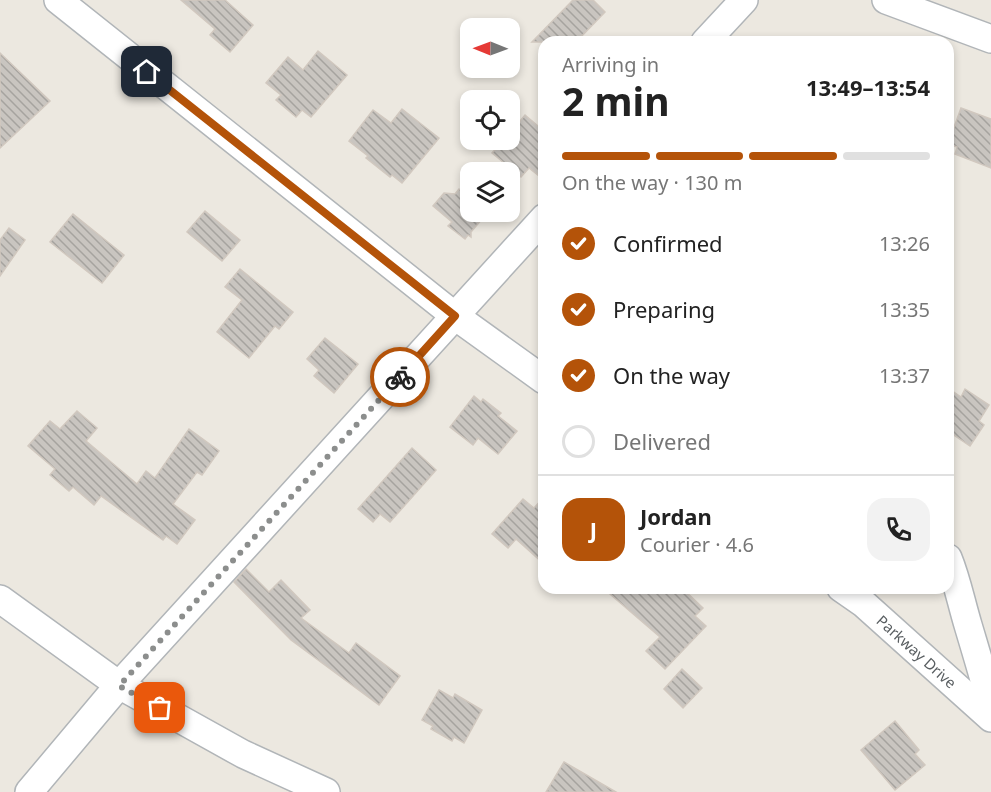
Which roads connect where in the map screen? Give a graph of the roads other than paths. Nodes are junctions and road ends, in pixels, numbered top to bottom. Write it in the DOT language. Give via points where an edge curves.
graph roads {
  1 [pos="58,0"];
  2 [pos="744,0"];
  3 [pos="886,0"];
  4 [pos="711,36"];
  5 [pos="991,39"];
  6 [pos="538,225"];
  7 [pos="455,316"];
  8 [pos="538,376"];
  9 [pos="954,572"];
  10 [pos="850,594"];
  11 [pos="0,599"];
  12 [pos="119,686"];
  13 [pos="991,705"];
  14 [pos="991,718"];
  15 [pos="29,792"];
  16 [pos="326,792"];
  1 -- 7 [label="street"];
  2 -- 4 [label="street"];
  3 -- 5 [label="street"];
  6 -- 7 [label="street"];
  7 -- 8 [label="street"];
  7 -- 12 [label="street"];
  9 -- 13 [label="street"];
  10 -- 14 [label="street, Parkway Drive"];
  11 -- 12 [label="street"];
  12 -- 15 [label="street"];
  12 -- 16 [label="street" via="243,754"];
}
